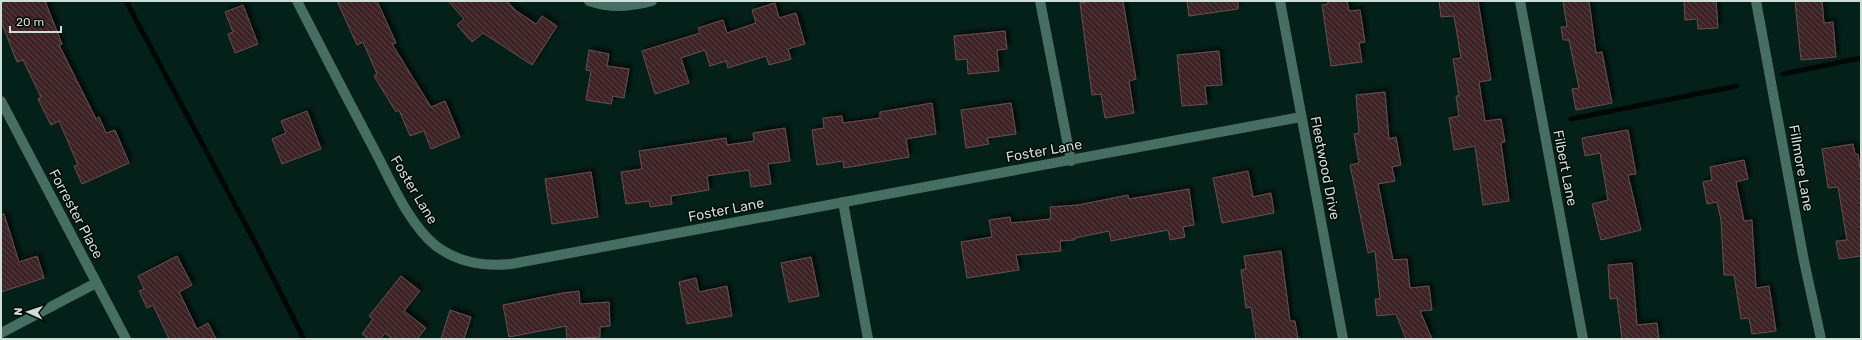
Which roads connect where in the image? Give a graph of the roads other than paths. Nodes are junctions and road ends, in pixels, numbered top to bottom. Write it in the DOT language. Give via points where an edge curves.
graph roads {
  1 [pos="297,1"];
  2 [pos="588,1"];
  3 [pos="652,1"];
  4 [pos="1040,1"];
  5 [pos="1280,1"];
  6 [pos="1520,1"];
  7 [pos="1756,1"];
  8 [pos="1,101"];
  9 [pos="1301,117"];
  10 [pos="1071,161"];
  11 [pos="843,202"];
  12 [pos="96,283"];
  13 [pos="1,333"];
  14 [pos="126,339"];
  15 [pos="868,339"];
  16 [pos="1343,339"];
  17 [pos="1583,339"];
  18 [pos="1821,339"];
  1 -- 11 [label="street, Foster Lane" via="412,218 435,245 467,261 486,265 511,264"];
  2 -- 3 [label="street" via="619,6"];
  4 -- 10 [label="street"];
  5 -- 9 [label="street, Fleetwood Drive"];
  6 -- 17 [label="street, Filbert Lane"];
  7 -- 18 [label="street, Fillmore Lane"];
  8 -- 12 [label="street, Forrester Place"];
  9 -- 10 [label="street, Foster Lane"];
  9 -- 16 [label="street, Fleetwood Drive"];
  10 -- 11 [label="street, Foster Lane"];
  11 -- 15 [label="street"];
  12 -- 13 [label="street"];
  12 -- 14 [label="street, Forrester Place"];
}
